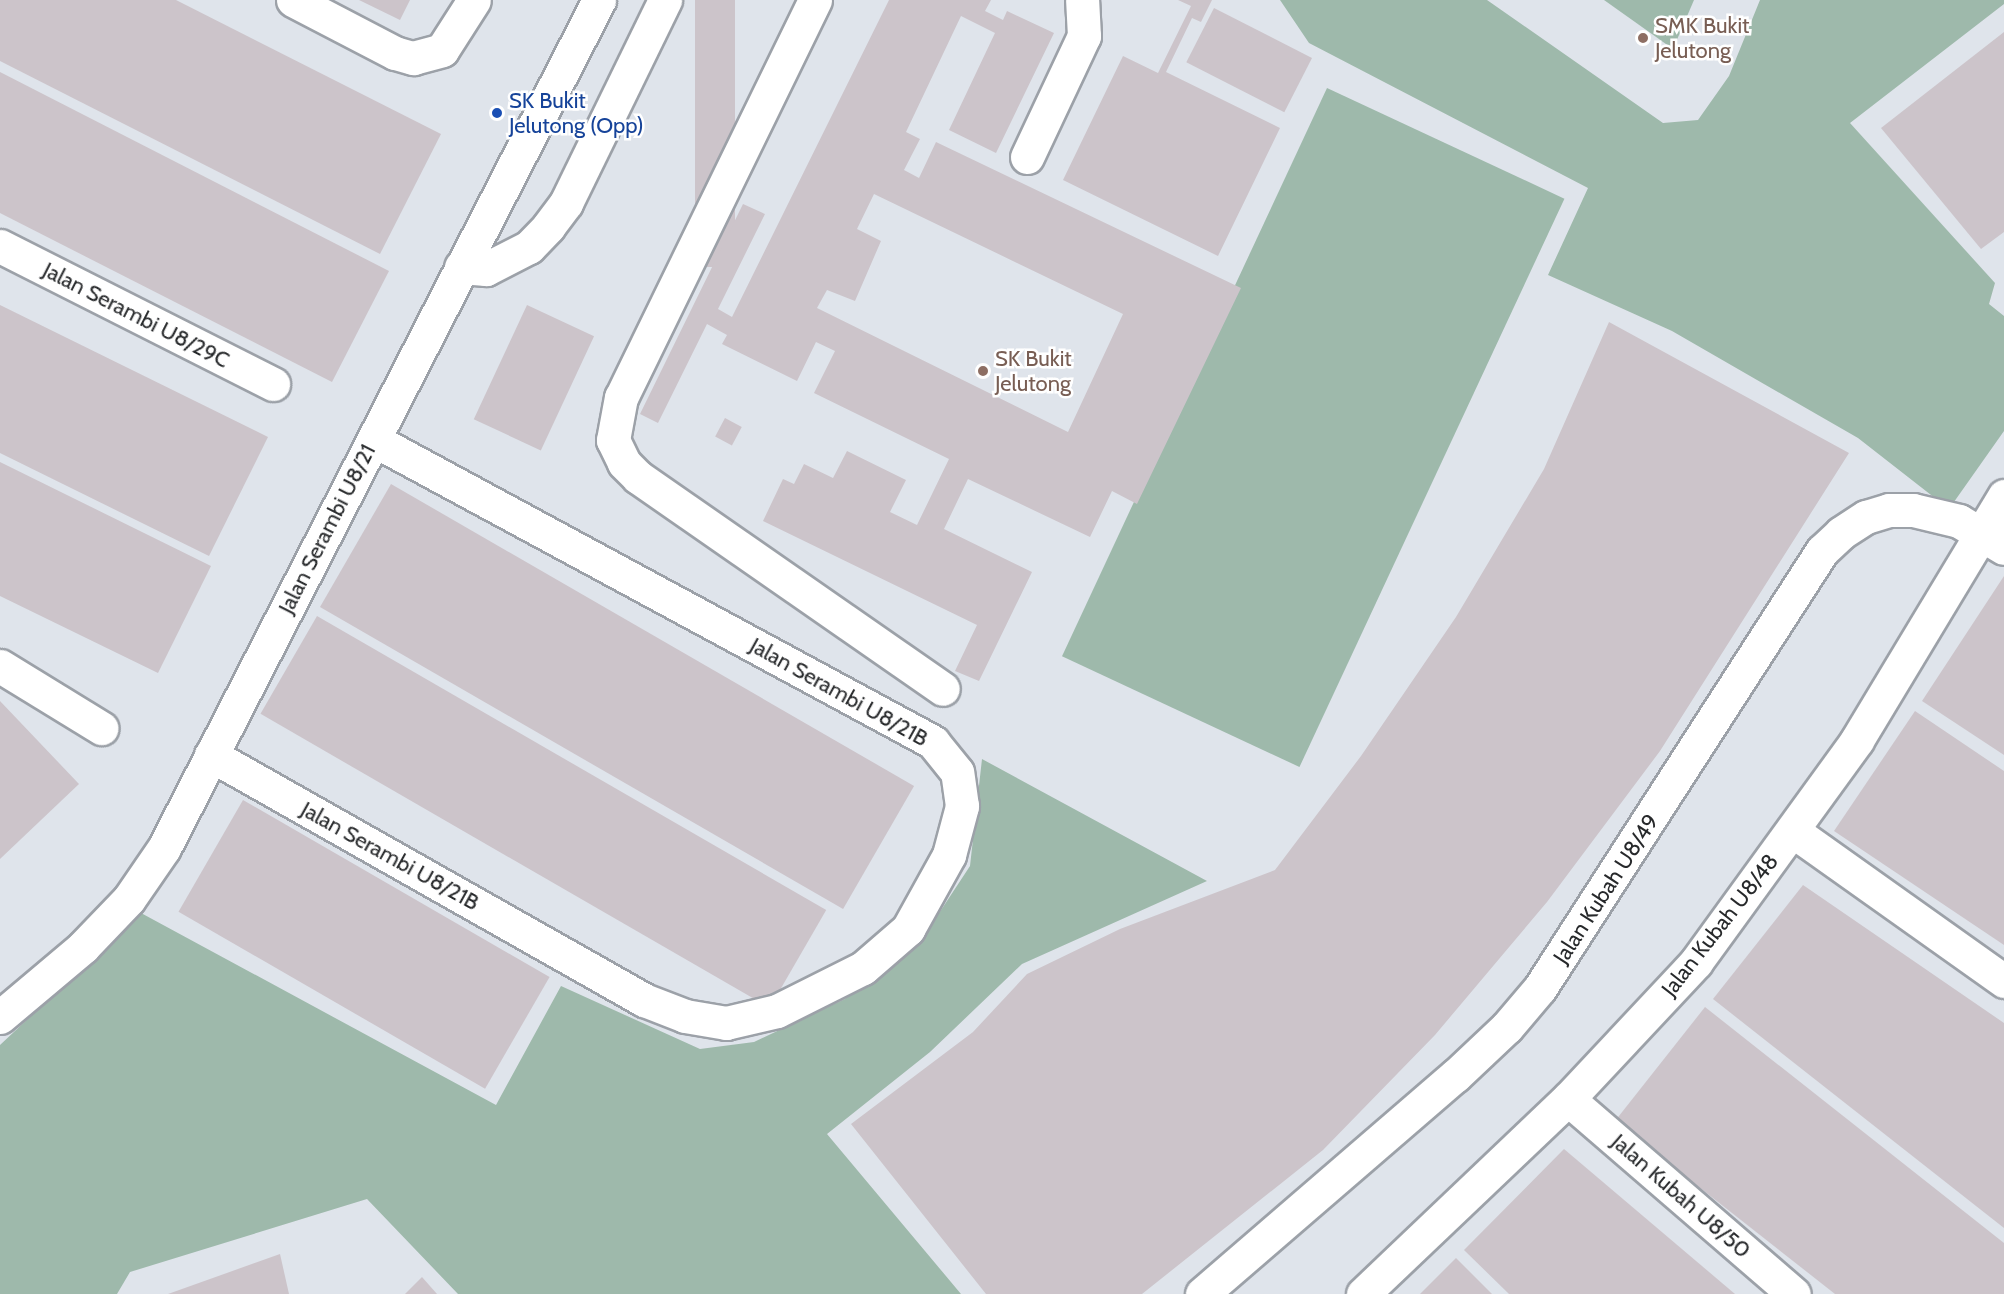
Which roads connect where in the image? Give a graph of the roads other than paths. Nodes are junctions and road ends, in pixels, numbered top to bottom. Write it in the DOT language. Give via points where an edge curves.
graph roads {
  1 [pos="293,0"];
  2 [pos="474,0"];
  3 [pos="599,0"];
  4 [pos="665,0"];
  5 [pos="815,0"];
  6 [pos="1082,0"];
  7 [pos="1027,157"];
  8 [pos="0,246"];
  9 [pos="461,267"];
  10 [pos="273,384"];
  11 [pos="374,440"];
  12 [pos="2004,496"];
  13 [pos="1991,541"];
  14 [pos="0,666"];
  15 [pos="943,689"];
  16 [pos="101,728"];
  17 [pos="211,755"];
  18 [pos="1793,831"];
  19 [pos="2004,981"];
  20 [pos="0,1017"];
  21 [pos="1568,1099"];
  22 [pos="1202,1294"];
  23 [pos="1362,1294"];
  24 [pos="1794,1294"];
  1 -- 2 [label="street" via="395,53 413,57 442,50 455,36"];
  3 -- 9 [label="street, Jalan Serambi U8/21"];
  4 -- 9 [label="street" via="566,203 548,227 529,247 486,269"];
  5 -- 15 [label="street" via="621,397 612,440 624,463 638,477"];
  6 -- 7 [label="street" via="1084,36"];
  8 -- 10 [label="street, Jalan Serambi U8/29C"];
  9 -- 11 [label="street, Jalan Serambi U8/21"];
  11 -- 17 [label="street, Jalan Serambi U8/21"];
  11 -- 17 [label="street, Jalan Serambi U8/21B" via="933,742 957,772 962,806 950,855 908,929 863,968 777,1011 726,1023 685,1016 644,1000"];
  12 -- 13 [label="street, Jalan Kubah U8/48"];
  13 -- 18 [label="street, Jalan Kubah U8/48"];
  13 -- 22 [label="street, Jalan Kubah U8/49" via="1959,521 1913,510 1888,510 1866,517 1841,533 1822,552 1540,988 1507,1027 1455,1076"];
  14 -- 16 [label="street"];
  17 -- 20 [label="street, Jalan Serambi U8/21" via="164,848 129,899 82,947"];
  18 -- 19 [label="street"];
  18 -- 21 [label="street, Jalan Kubah U8/48" via="1696,962"];
  21 -- 23 [label="street, Jalan Kubah U8/48"];
  21 -- 24 [label="street, Jalan Kubah U8/50"];
}
